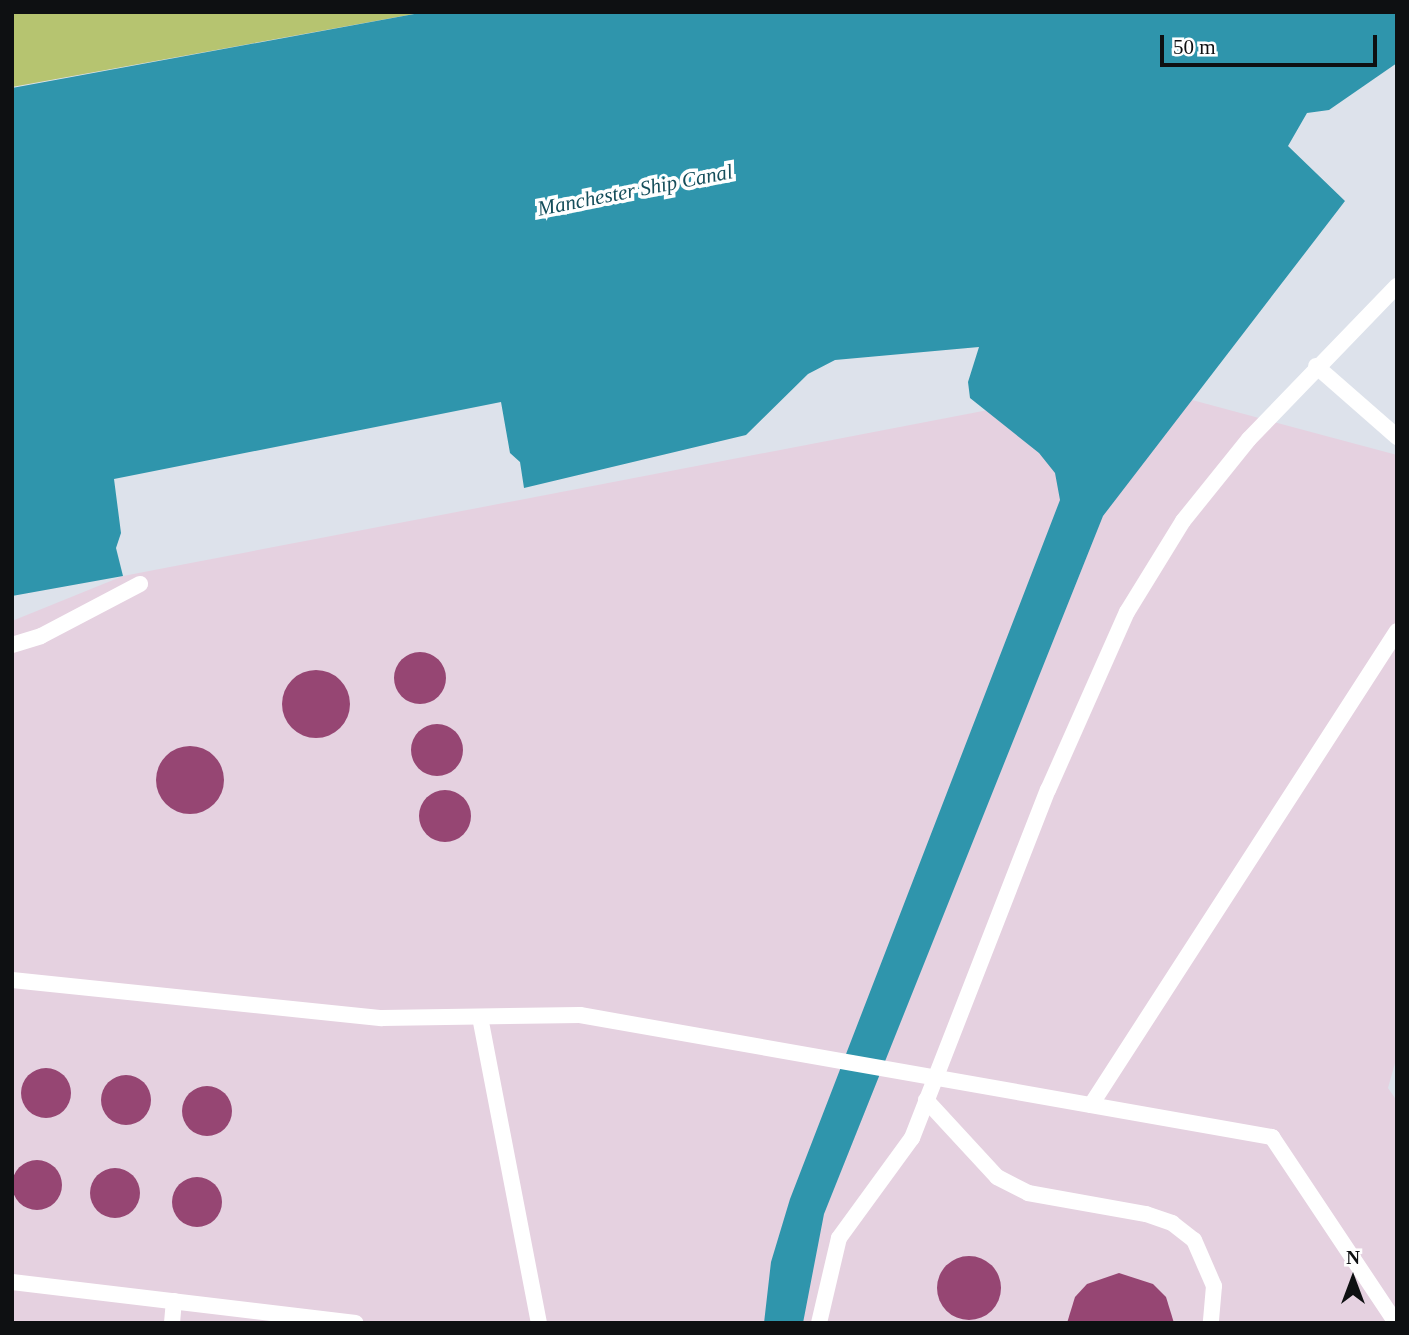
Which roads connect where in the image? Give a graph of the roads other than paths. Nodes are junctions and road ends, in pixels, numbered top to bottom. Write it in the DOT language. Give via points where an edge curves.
graph roads {
  1 [pos="1397,286"];
  2 [pos="1316,366"];
  3 [pos="1397,438"];
  4 [pos="140,584"];
  5 [pos="1397,631"];
  6 [pos="12,645"];
  7 [pos="12,980"];
  8 [pos="480,1017"];
  9 [pos="931,1076"];
  10 [pos="926,1100"];
  11 [pos="1091,1105"];
  12 [pos="12,1282"];
  13 [pos="174,1301"];
  14 [pos="172,1323"];
  15 [pos="356,1323"];
  16 [pos="539,1323"];
  17 [pos="819,1323"];
  18 [pos="1211,1323"];
  19 [pos="1396,1323"];
  1 -- 2 [label="lane"];
  2 -- 3 [label="lane"];
  2 -- 9 [label="lane" via="1183,521 1127,612 1048,790"];
  4 -- 6 [label="lane" via="41,636"];
  5 -- 11 [label="lane"];
  7 -- 8 [label="lane" via="382,1018"];
  8 -- 9 [label="lane" via="580,1015"];
  8 -- 16 [label="lane"];
  9 -- 10 [label="lane"];
  9 -- 11 [label="lane"];
  10 -- 17 [label="lane" via="897,1162 858,1204 839,1238"];
  10 -- 18 [label="lane" via="997,1177 1028,1193 1146,1214 1172,1223 1194,1240 1214,1286"];
  11 -- 19 [label="lane" via="1272,1137"];
  12 -- 13 [label="lane"];
  13 -- 14 [label="lane"];
  13 -- 15 [label="lane"];
}
